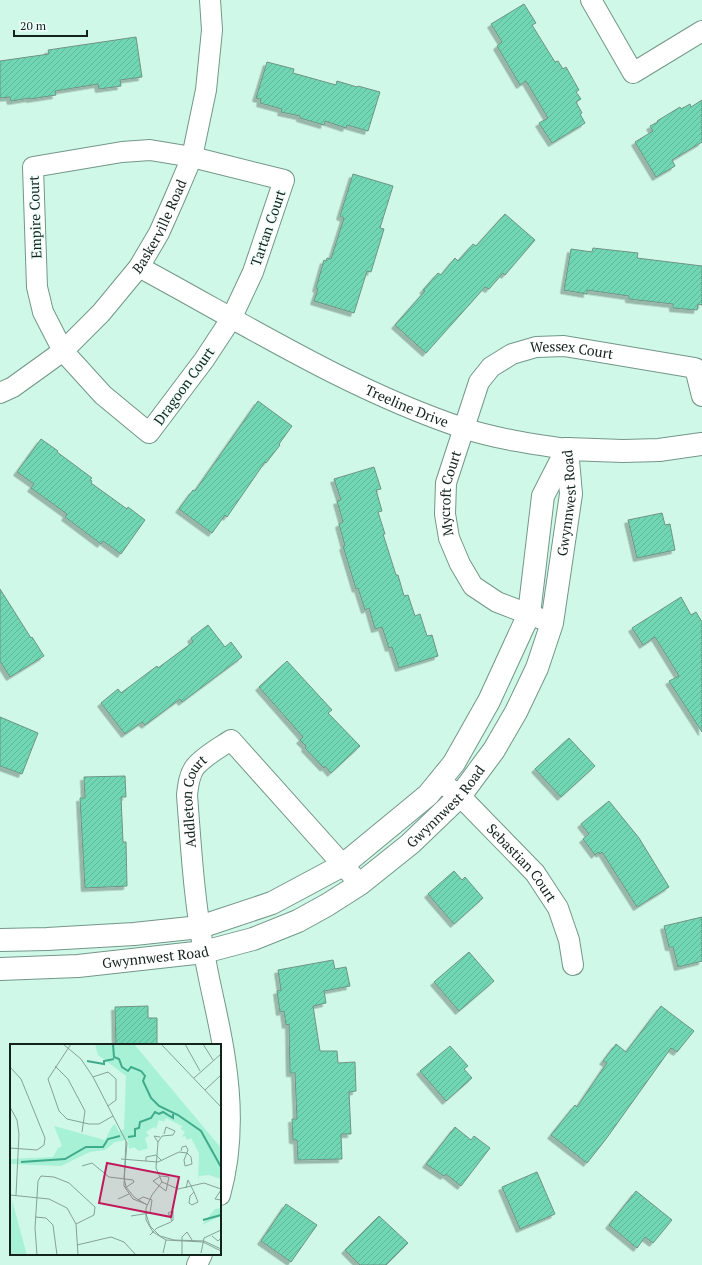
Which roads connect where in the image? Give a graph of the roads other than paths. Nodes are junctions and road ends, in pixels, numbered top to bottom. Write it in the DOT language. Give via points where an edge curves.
graph roads {
  1 [pos="210,0"];
  2 [pos="591,0"];
  3 [pos="702,31"];
  4 [pos="192,157"];
  5 [pos="139,267"];
  6 [pos="231,319"];
  7 [pos="63,351"];
  8 [pos="0,393"];
  9 [pos="702,396"];
  10 [pos="464,428"];
  11 [pos="702,444"];
  12 [pos="567,449"];
  13 [pos="529,614"];
  14 [pos="552,623"];
  15 [pos="439,781"];
  16 [pos="460,796"];
  17 [pos="343,865"];
  18 [pos="360,884"];
  19 [pos="200,927"];
  20 [pos="0,940"];
  21 [pos="204,952"];
  22 [pos="573,965"];
  23 [pos="0,969"];
  24 [pos="221,1190"];
  25 [pos="202,1255"];
  26 [pos="197,1265"];
  1 -- 4 [label="street, Baskerville Road" via="212,30 206,90"];
  2 -- 3 [label="street" via="633,73"];
  4 -- 5 [label="street, Baskerville Road" via="159,233"];
  4 -- 6 [label="street, Tartan Court" via="284,180 253,272"];
  4 -- 7 [label="street, Empire Court" via="150,150 122,152 33,167 37,287 43,312"];
  5 -- 6 [label="street, Treeline Drive"];
  5 -- 7 [label="street, Baskerville Road" via="101,313"];
  6 -- 7 [label="street, Dragoon Court" via="204,360 149,433 103,395"];
  6 -- 10 [label="street, Treeline Drive" via="391,401"];
  7 -- 8 [label="street, Baskerville Road" via="13,387"];
  9 -- 10 [label="street, Wessex Court" via="695,368 564,346 536,347 512,354 491,367 480,382"];
  10 -- 12 [label="street, Treeline Drive" via="512,441"];
  10 -- 13 [label="street, Mycroft Court" via="446,483 445,514 449,538 473,586 497,602"];
  11 -- 12 [label="street, Treeline Drive" via="652,450"];
  12 -- 13 [label="street, Gwynnwest Road" via="543,496"];
  12 -- 14 [label="street, Gwynnwest Road" via="571,494"];
  13 -- 14 [label="street, Mycroft Court"];
  13 -- 15 [label="street, Gwynnwest Road" via="489,701 454,762"];
  14 -- 16 [label="street, Gwynnwest Road" via="537,668 516,712 494,750"];
  15 -- 16 [label="street, Sebastian Court"];
  15 -- 17 [label="street, Gwynnwest Road" via="428,796"];
  16 -- 18 [label="street, Gwynnwest Road" via="410,844"];
  16 -- 22 [label="street, Sebastian Court" via="535,873 558,908 569,940"];
  17 -- 18 [label="street, Addleton Court"];
  17 -- 19 [label="street, Gwynnwest Road" via="272,903"];
  17 -- 19 [label="street, Addleton Court" via="230,740 194,768 189,780 187,795"];
  18 -- 21 [label="street, Gwynnwest Road" via="298,920 253,939"];
  19 -- 20 [label="street, Gwynnwest Road" via="134,934"];
  19 -- 21 [label="street, Addleton Court"];
  21 -- 23 [label="street, Gwynnwest Road" via="78,966"];
  21 -- 24 [label="street, Addleton Court" via="225,1060 230,1104 229,1146"];
  25 -- 26 [label="street"];
}
